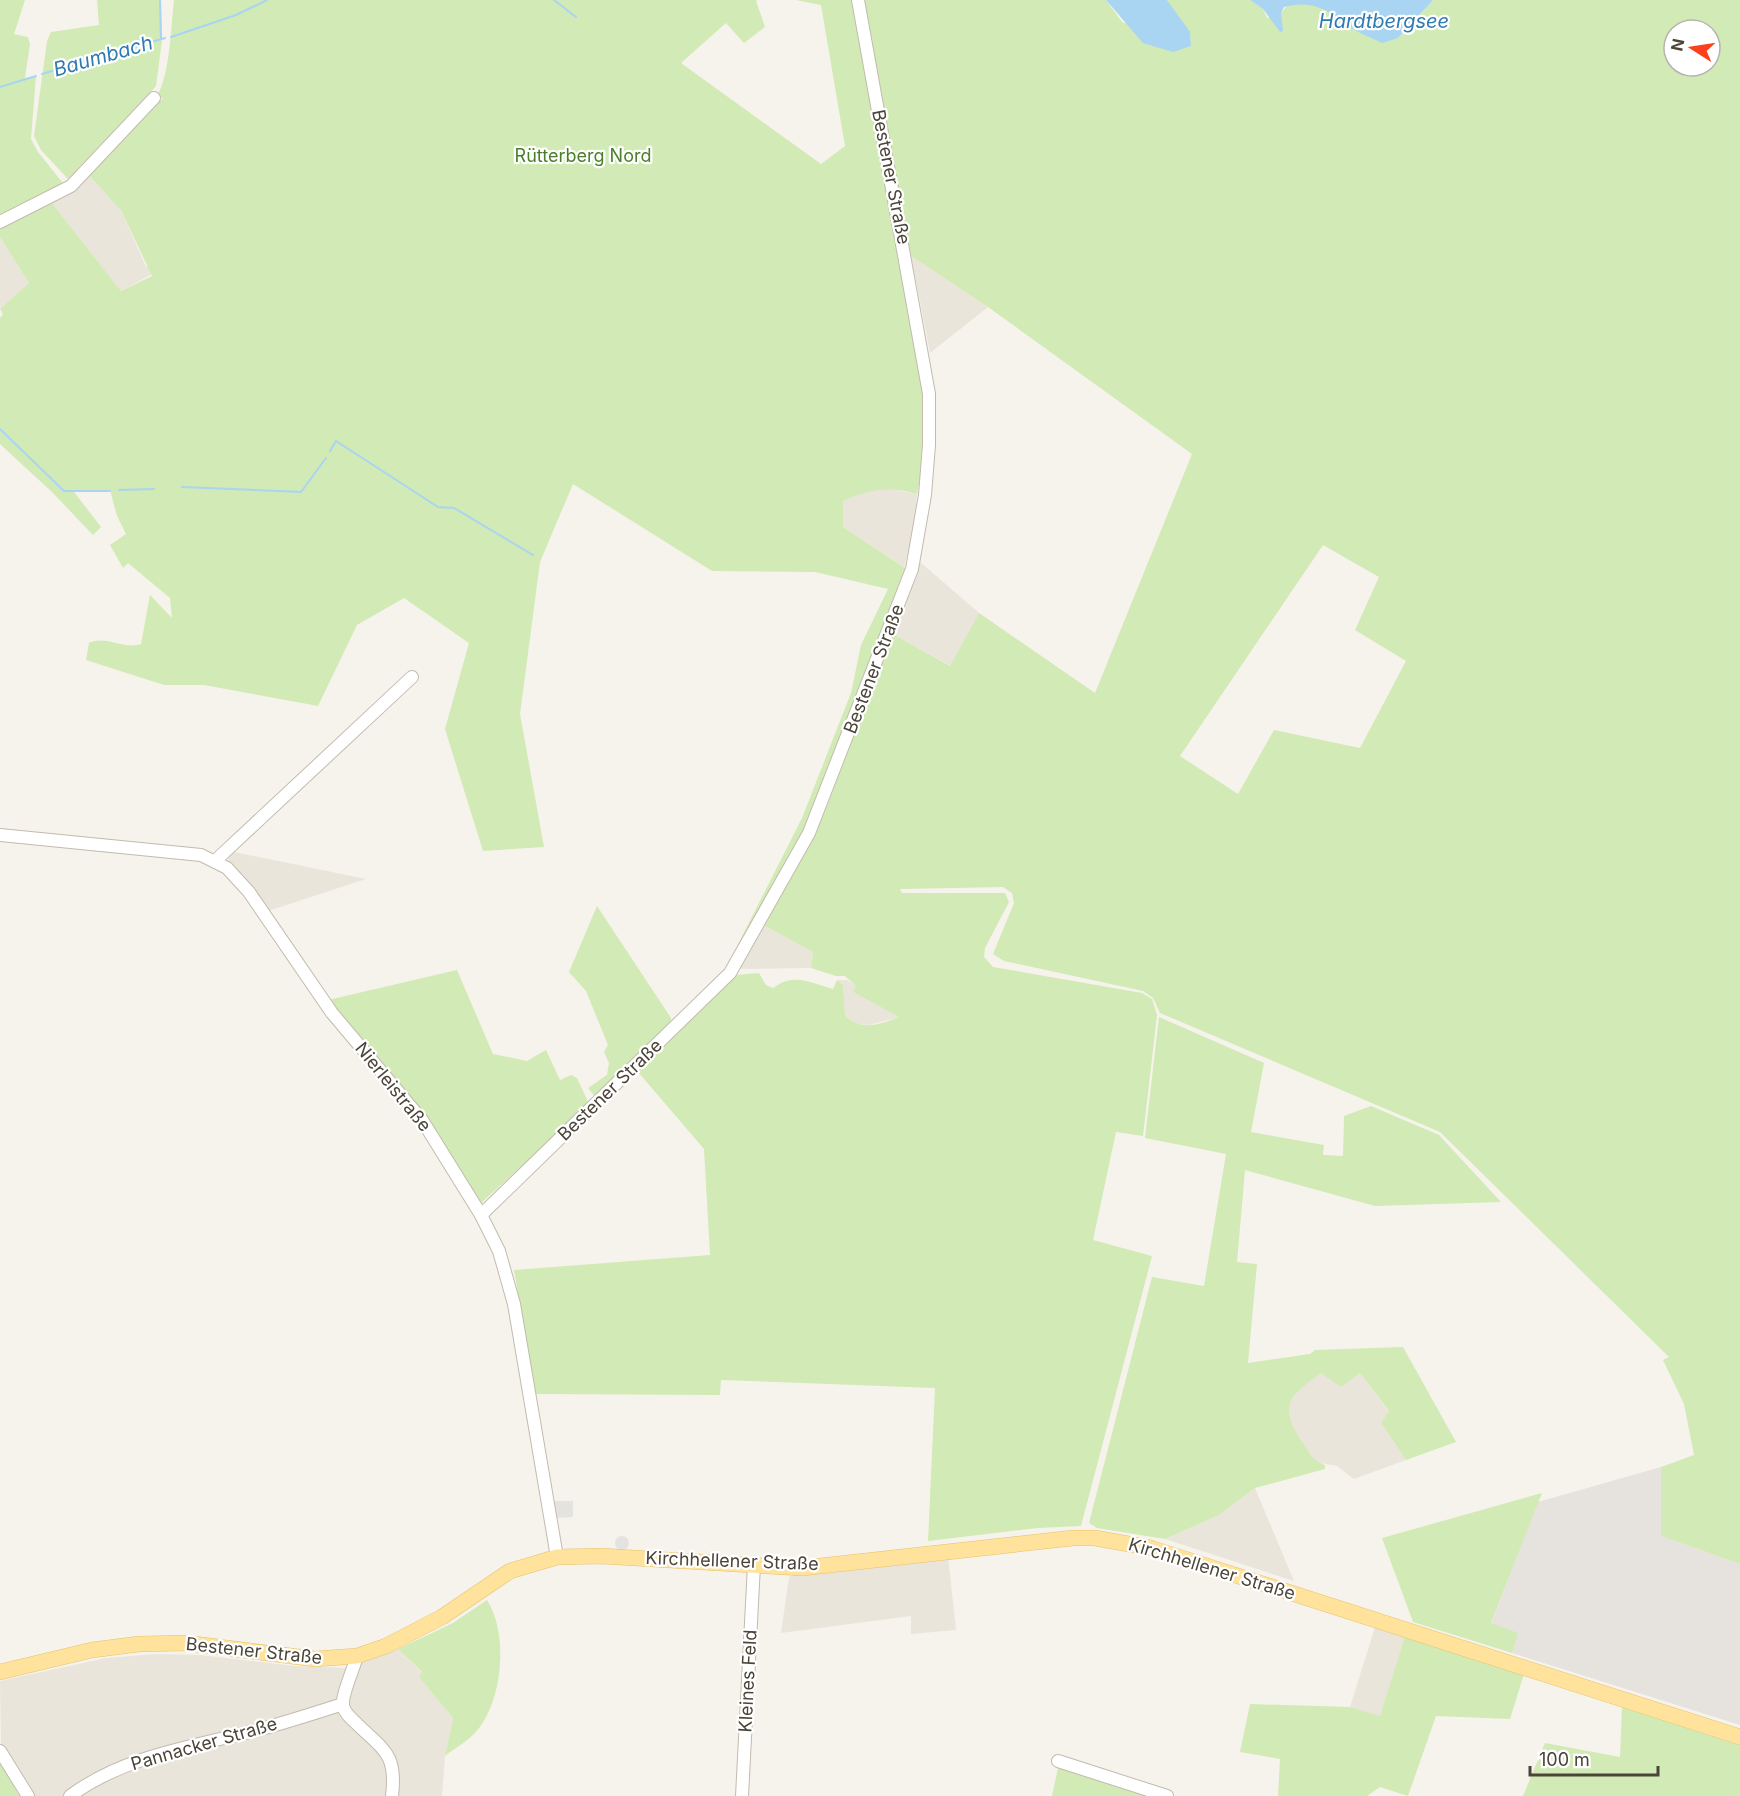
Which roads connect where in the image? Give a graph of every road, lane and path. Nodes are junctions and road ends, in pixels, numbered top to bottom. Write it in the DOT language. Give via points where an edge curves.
graph roads {
  1 [pos="858,0"];
  2 [pos="154,99"];
  3 [pos="0,222"];
  4 [pos="412,677"];
  5 [pos="0,835"];
  6 [pos="216,860"];
  7 [pos="481,1215"];
  8 [pos="557,1557"];
  9 [pos="754,1565"];
  10 [pos="357,1656"];
  11 [pos="0,1672"];
  12 [pos="343,1704"];
  13 [pos="1740,1737"];
  14 [pos="0,1751"];
  15 [pos="1058,1761"];
  16 [pos="28,1796"];
  17 [pos="70,1796"];
  18 [pos="392,1796"];
  19 [pos="742,1796"];
  20 [pos="1167,1796"];
  1 -- 7 [label="street, Bestener Straße" via="929,394 925,495 912,570 813,824 730,973"];
  2 -- 3 [label="street" via="71,186"];
  4 -- 6 [label="street"];
  5 -- 6 [label="street" via="183,852"];
  6 -- 7 [label="street, Nierleistraße" via="249,892 332,1013 422,1120"];
  7 -- 8 [label="street, Nierleistraße" via="499,1251 514,1304"];
  8 -- 9 [label="main road, Kirchhellener Straße"];
  8 -- 10 [label="main road, Bestener Straße" via="510,1571 442,1617 386,1646"];
  9 -- 13 [label="main road, Kirchhellener Straße" via="802,1568 1061,1538 1122,1542 1196,1562"];
  9 -- 19 [label="street, Kleines Feld"];
  10 -- 11 [label="main road, Bestener Straße" via="315,1659 186,1643 139,1644 92,1650"];
  10 -- 12 [label="street"];
  12 -- 17 [label="street, Pannacker Straße" via="141,1760 85,1785"];
  12 -- 18 [label="street" via="347,1714 391,1760"];
  14 -- 16 [label="street"];
  15 -- 20 [label="street"];
}
